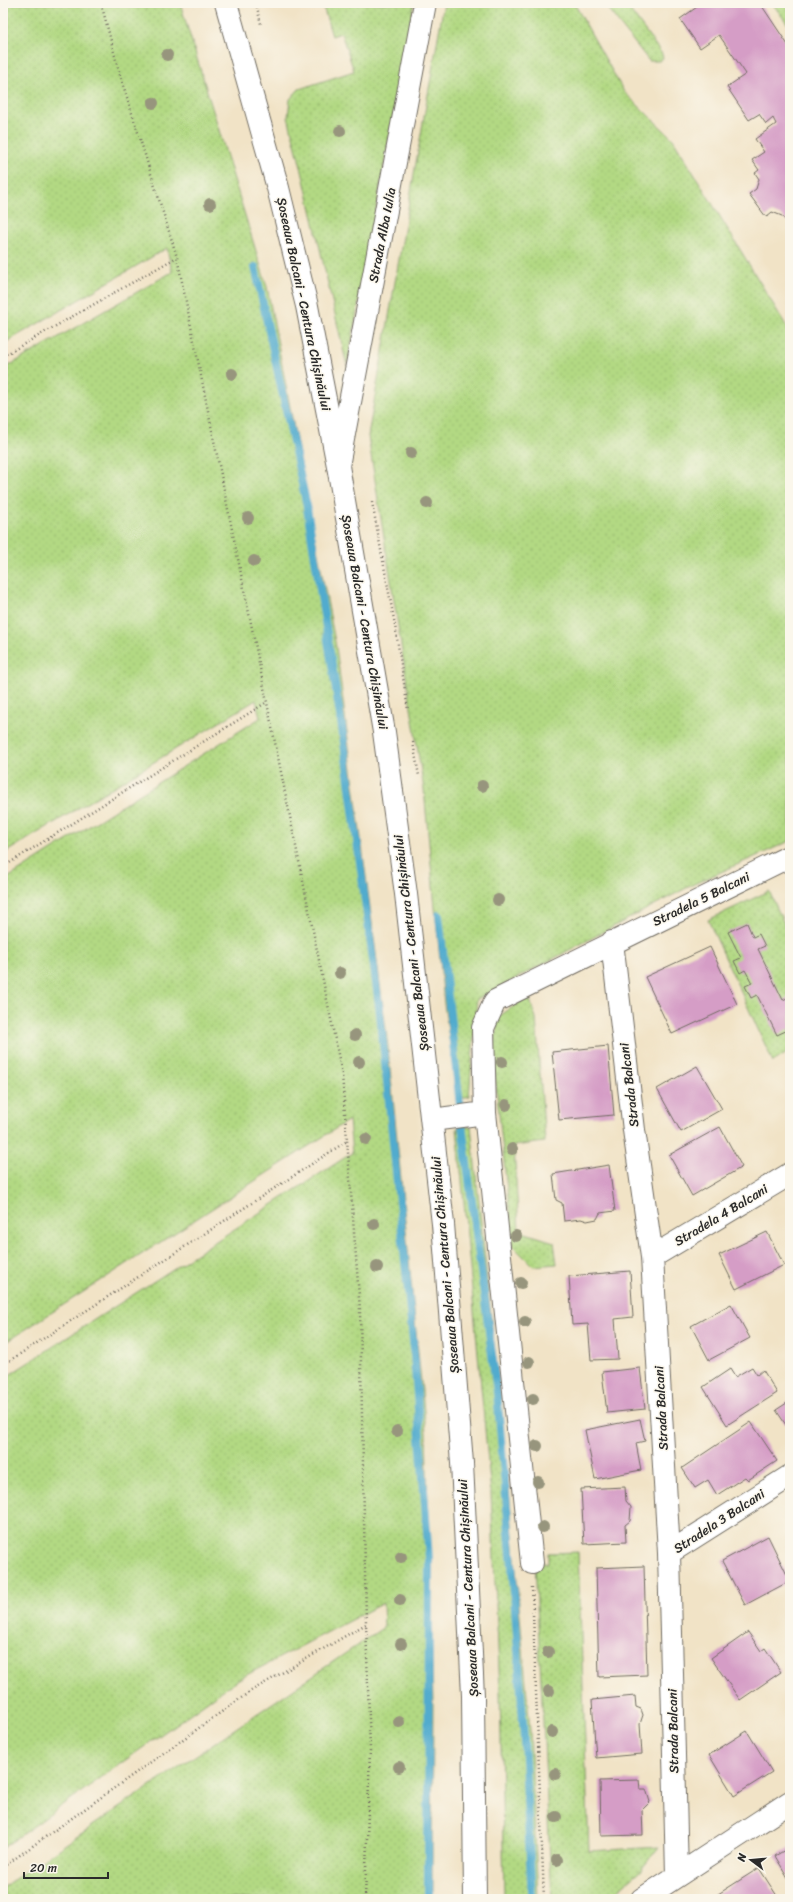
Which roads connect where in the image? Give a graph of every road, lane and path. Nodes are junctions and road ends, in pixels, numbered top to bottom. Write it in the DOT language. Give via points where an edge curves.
graph roads {
  1 [pos="101,3"];
  2 [pos="226,3"];
  3 [pos="425,3"];
  4 [pos="176,257"];
  5 [pos="3,356"];
  6 [pos="338,466"];
  7 [pos="267,702"];
  8 [pos="790,856"];
  9 [pos="3,867"];
  10 [pos="612,942"];
  11 [pos="479,1114"];
  12 [pos="441,1118"];
  13 [pos="348,1141"];
  14 [pos="790,1174"];
  15 [pos="652,1257"];
  16 [pos="3,1365"];
  17 [pos="790,1476"];
  18 [pos="669,1553"];
  19 [pos="532,1563"];
  20 [pos="366,1624"];
  21 [pos="790,1802"];
  22 [pos="3,1867"];
  23 [pos="677,1876"];
  24 [pos="365,1899"];
  25 [pos="475,1899"];
  26 [pos="544,1899"];
  27 [pos="642,1899"];
  1 -- 4 [label="path" via="120,75"];
  2 -- 6 [label="main road, Șoseaua Balcani - Centura Chișinăului" via="300,276"];
  3 -- 6 [label="main road, Strada Alba Iulia"];
  4 -- 5 [label="path"];
  4 -- 7 [label="path"];
  6 -- 12 [label="main road, Șoseaua Balcani - Centura Chișinăului" via="384,732"];
  7 -- 9 [label="path"];
  7 -- 13 [label="path" via="342,1074"];
  8 -- 10 [label="main road, Stradela 5 Balcani"];
  10 -- 11 [label="main road, Stradela 5 Balcani" via="495,1001 483,1028"];
  10 -- 15 [label="main road, Strada Balcani"];
  11 -- 12 [label="main road"];
  11 -- 19 [label="main road, Stradela 5 Balcani"];
  12 -- 25 [label="main road, Șoseaua Balcani - Centura Chișinăului" via="443,1224 462,1463 473,1696"];
  13 -- 16 [label="path"];
  13 -- 20 [label="path" via="360,1310"];
  14 -- 15 [label="main road, Stradela 4 Balcani"];
  15 -- 18 [label="main road, Strada Balcani"];
  17 -- 18 [label="main road, Stradela 3 Balcani"];
  18 -- 23 [label="main road, Strada Balcani"];
  19 -- 26 [label="path"];
  20 -- 22 [label="path" via="251,1691"];
  20 -- 24 [label="path" via="370,1750"];
  21 -- 23 [label="main road"];
  23 -- 27 [label="main road"];
}
